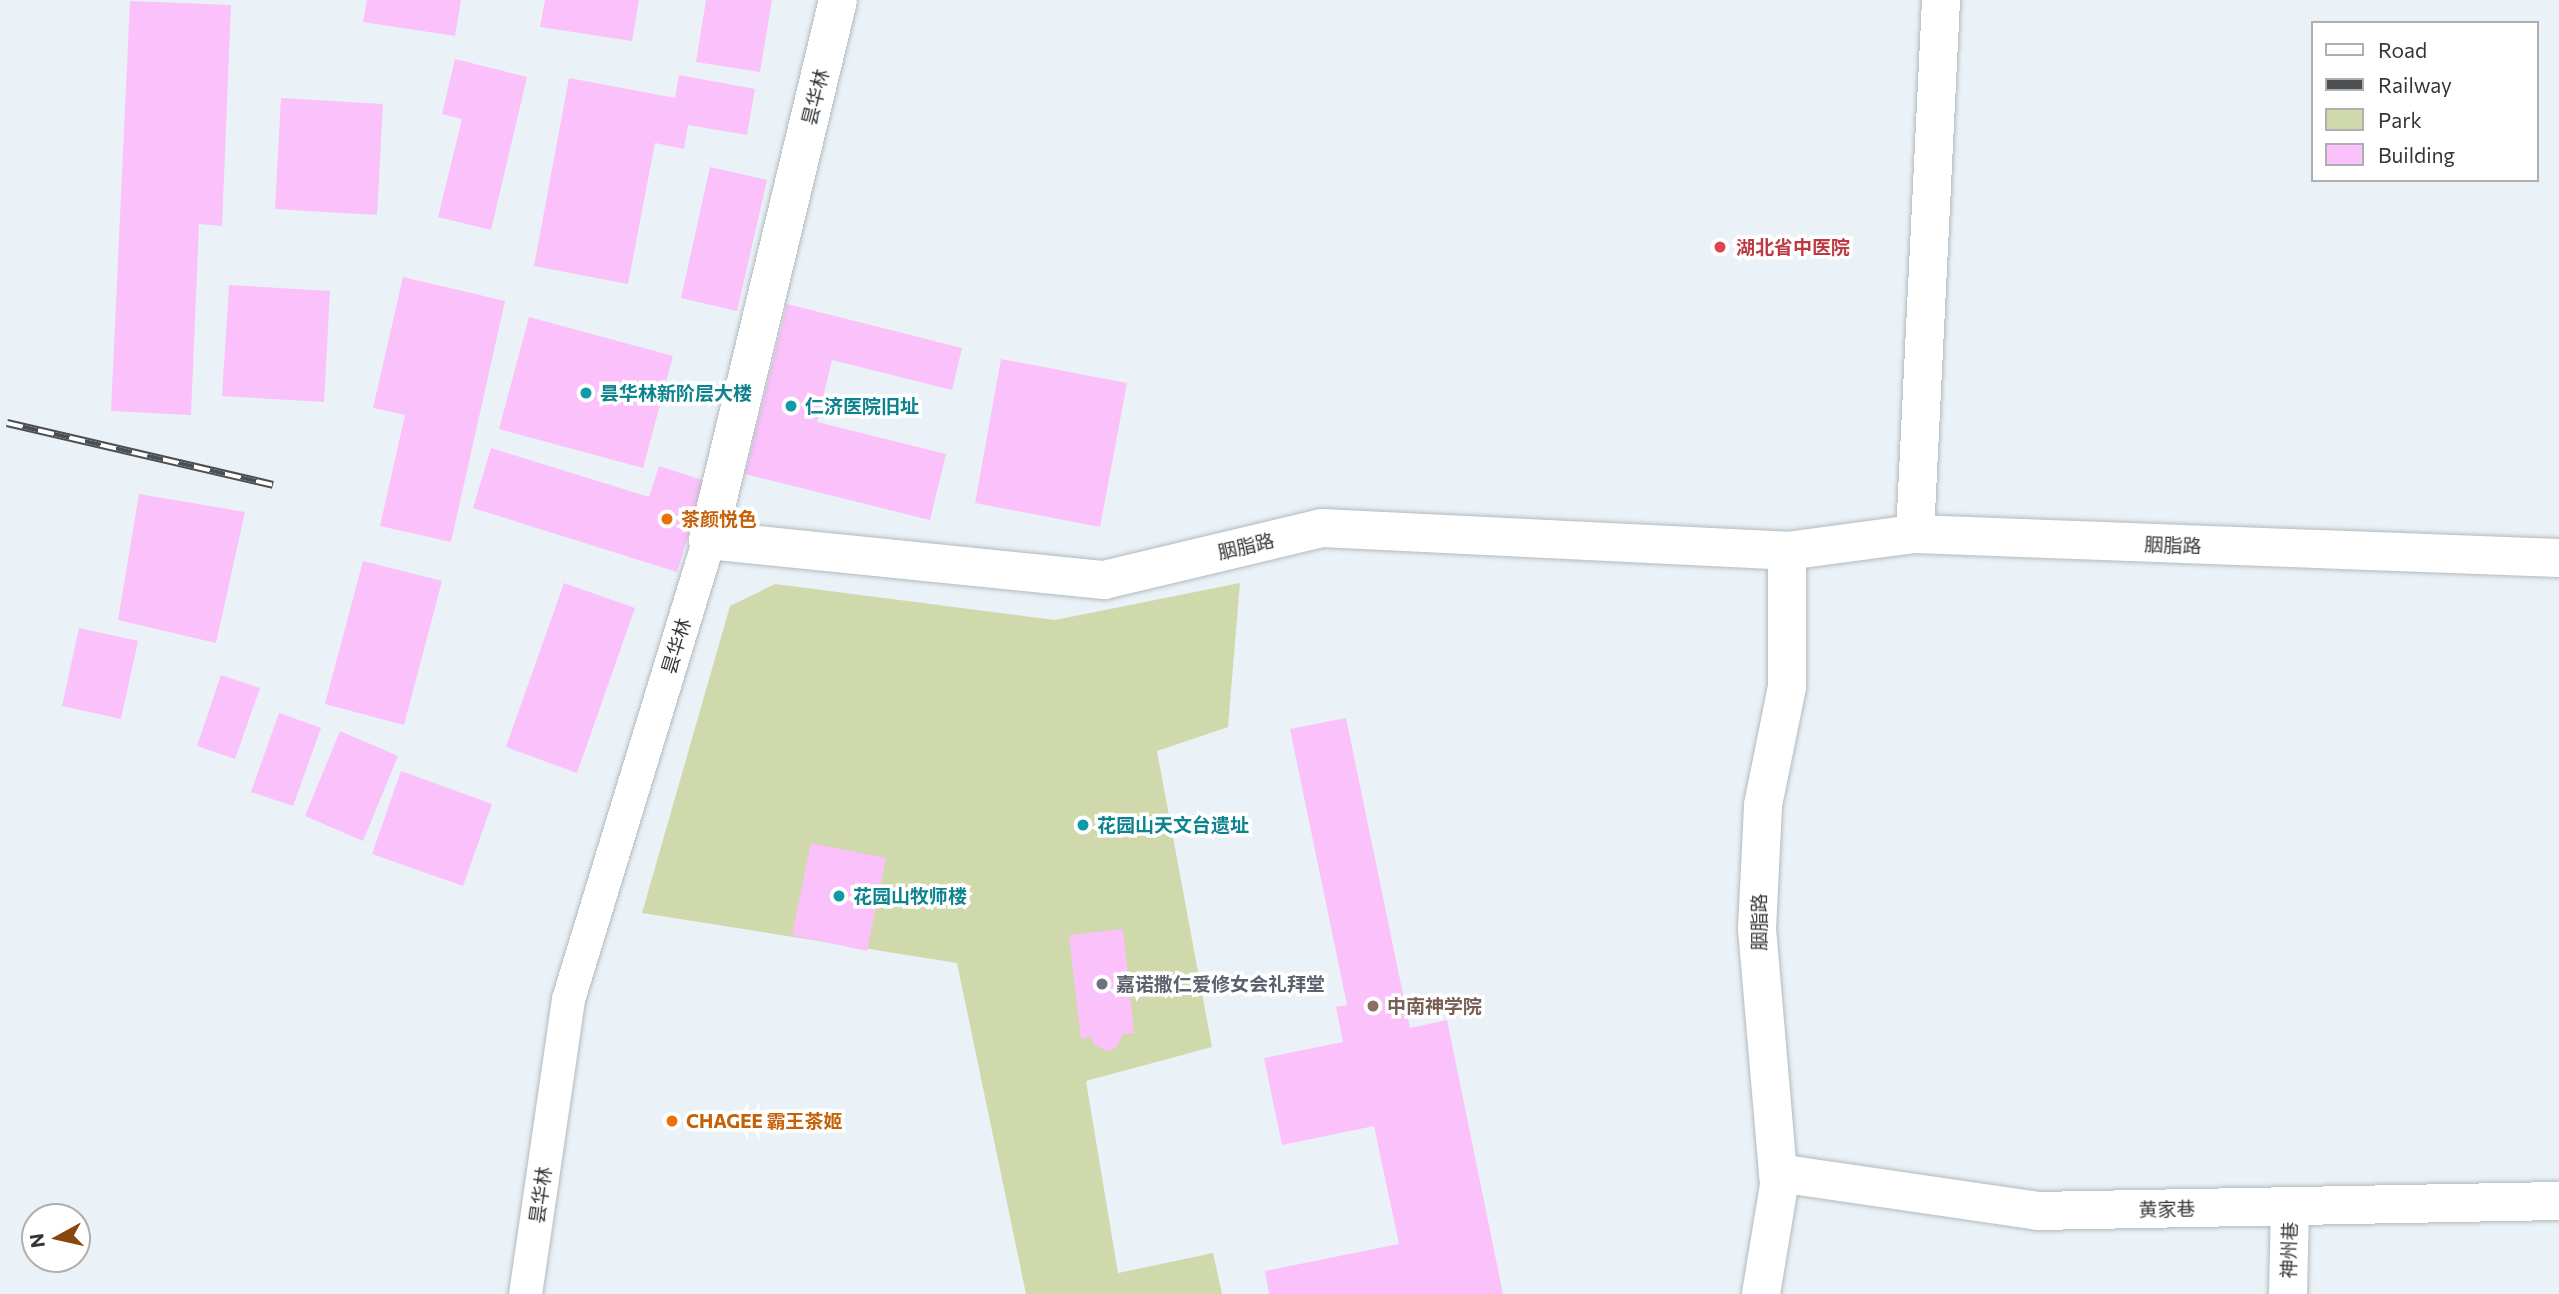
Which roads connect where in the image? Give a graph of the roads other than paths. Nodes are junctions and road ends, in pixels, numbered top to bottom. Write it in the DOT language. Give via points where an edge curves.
graph roads {
  1 [pos="838,0"];
  2 [pos="1941,0"];
  3 [pos="1915,534"];
  4 [pos="708,540"];
  5 [pos="1787,551"];
  6 [pos="2559,558"];
  7 [pos="1778,1173"];
  8 [pos="2559,1202"];
  9 [pos="2290,1207"];
  10 [pos="525,1294"];
  11 [pos="1761,1294"];
  12 [pos="2288,1294"];
  1 -- 4 [label="street, 昙华林"];
  2 -- 3 [label="street"];
  3 -- 5 [label="street, 胭脂路"];
  3 -- 6 [label="street, 胭脂路"];
  4 -- 5 [label="street, 胭脂路" via="1104,580 1322,528"];
  4 -- 10 [label="street, 昙华林" via="568,999"];
  5 -- 7 [label="street, 胭脂路" via="1787,687 1763,806 1756,929"];
  7 -- 9 [label="street, 黄家巷" via="2037,1211"];
  7 -- 11 [label="street, 胭脂路"];
  8 -- 9 [label="street, 黄家巷"];
  9 -- 12 [label="street, 神州巷"];
}
